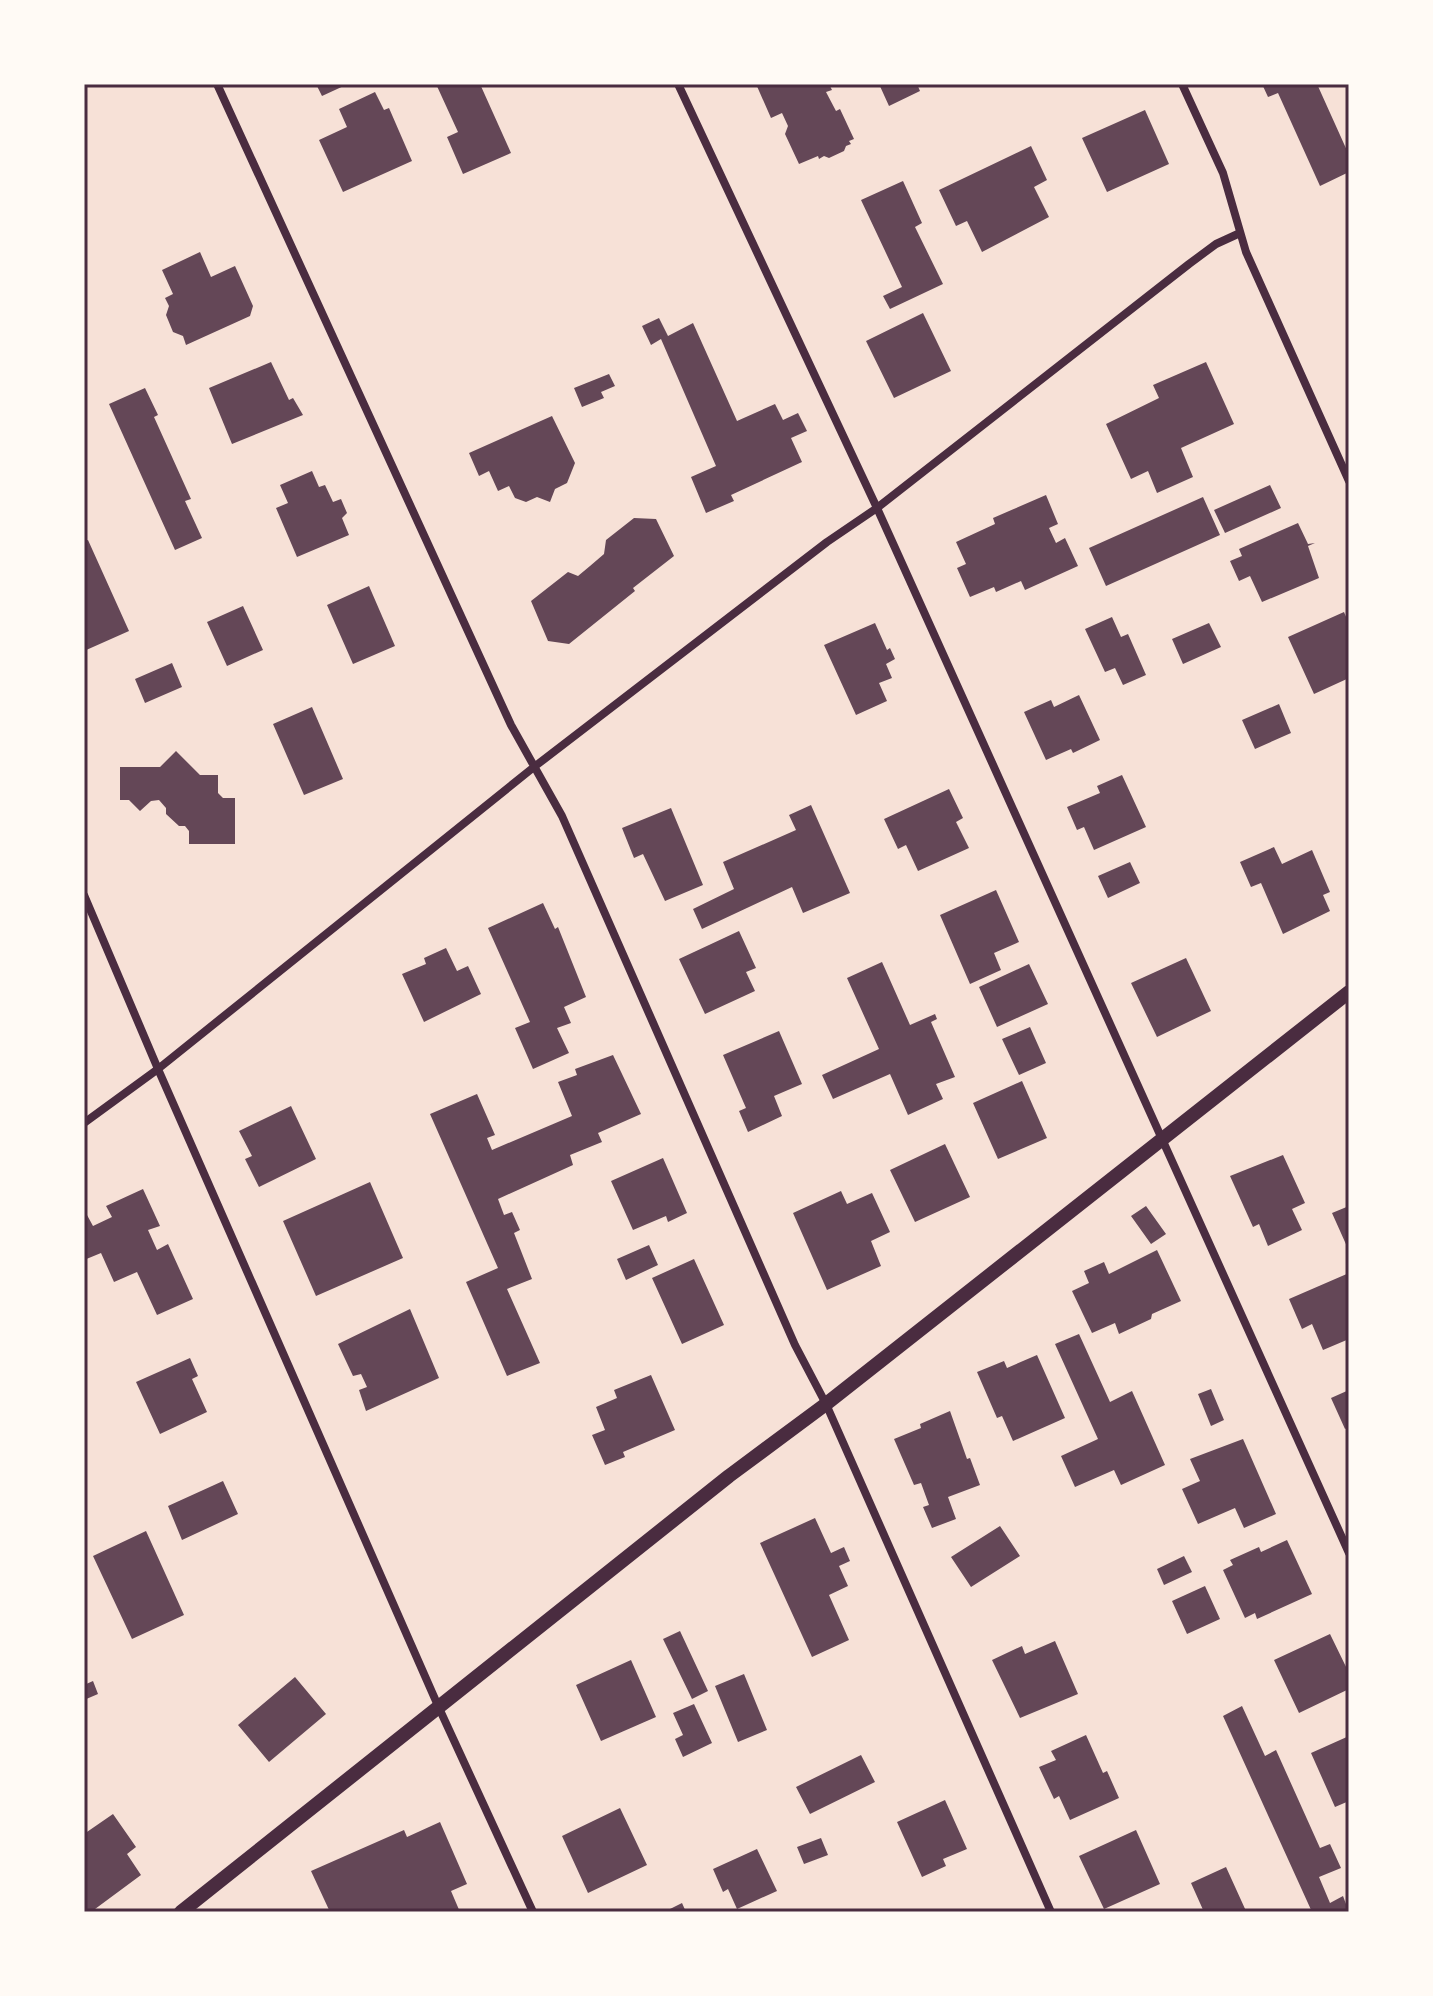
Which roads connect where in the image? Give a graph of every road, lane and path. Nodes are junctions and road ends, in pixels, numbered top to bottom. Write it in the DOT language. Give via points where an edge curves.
graph roads {
  1 [pos="217,84"];
  2 [pos="678,84"];
  3 [pos="1182,84"];
  4 [pos="1240,233"];
  5 [pos="1349,481"];
  6 [pos="877,508"];
  7 [pos="534,767"];
  8 [pos="84,895"];
  9 [pos="1349,992"];
  10 [pos="158,1069"];
  11 [pos="84,1123"];
  12 [pos="1162,1138"];
  13 [pos="826,1404"];
  14 [pos="1349,1553"];
  15 [pos="439,1708"];
  16 [pos="181,1912"];
  17 [pos="533,1912"];
  18 [pos="1051,1912"];
  1 -- 7 [label="street"];
  2 -- 6 [label="street"];
  3 -- 4 [label="street" via="1223,173"];
  4 -- 5 [label="street"];
  4 -- 6 [label="street" via="1189,264"];
  6 -- 7 [label="street"];
  6 -- 12 [label="street"];
  7 -- 10 [label="street"];
  7 -- 13 [label="street" via="562,816 795,1345"];
  8 -- 10 [label="street"];
  9 -- 12 [label="street"];
  10 -- 11 [label="street"];
  10 -- 15 [label="street"];
  12 -- 13 [label="street"];
  12 -- 14 [label="street"];
  13 -- 15 [label="street"];
  13 -- 18 [label="street"];
  15 -- 16 [label="street"];
  15 -- 17 [label="street"];
}
